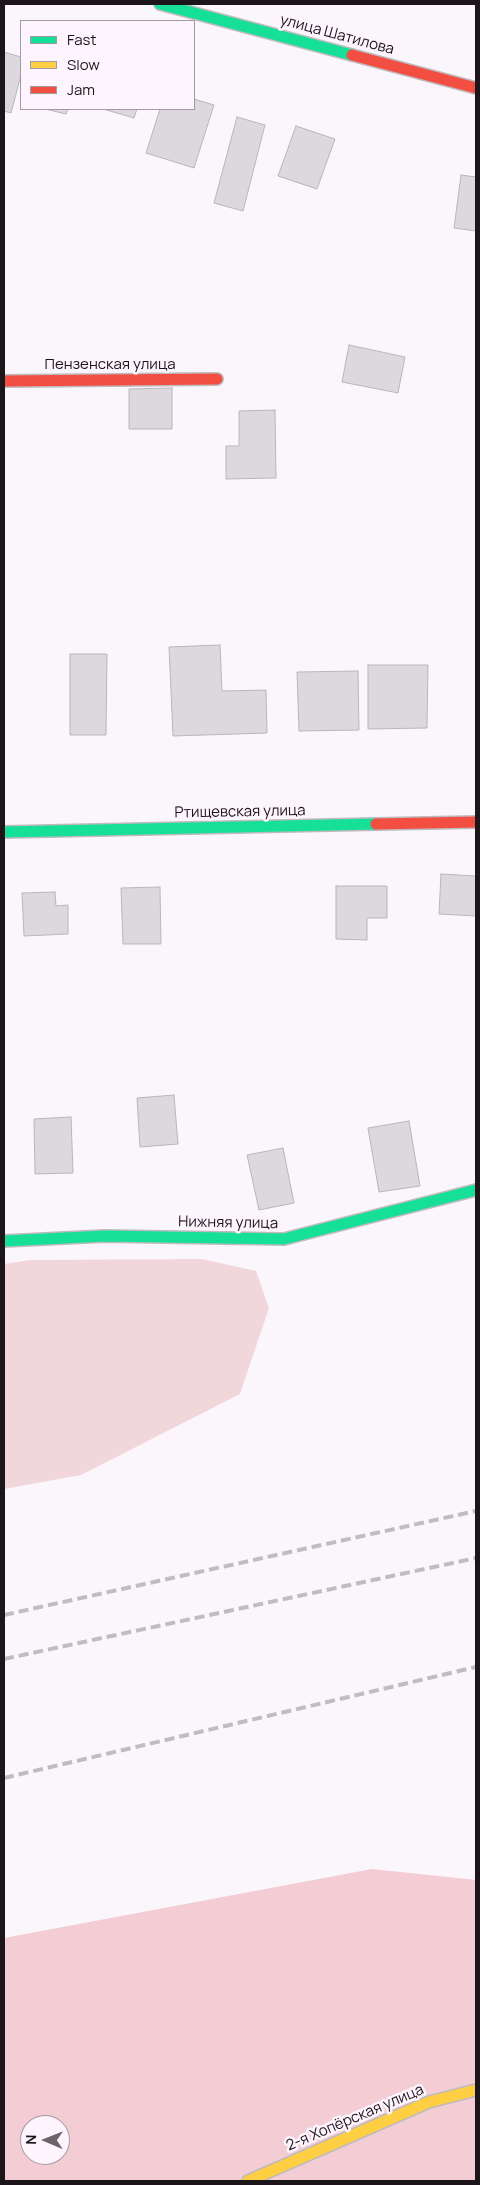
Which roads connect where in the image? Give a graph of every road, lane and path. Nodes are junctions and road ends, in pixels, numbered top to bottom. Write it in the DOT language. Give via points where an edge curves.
graph roads {
  1 [pos="160,4"];
  2 [pos="476,88"];
  3 [pos="217,379"];
  4 [pos="4,381"];
  5 [pos="476,822"];
  6 [pos="4,832"];
  7 [pos="476,1190"];
  8 [pos="4,1241"];
  9 [pos="476,2090"];
  10 [pos="248,2181"];
  1 -- 2 [label="street, улица Шатилова"];
  3 -- 4 [label="street, Пензенская улица"];
  5 -- 6 [label="street, Ртищевская улица"];
  7 -- 8 [label="street, Нижняя улица" via="284,1239 105,1236"];
  9 -- 10 [label="street, 2-я Хопёрская улица" via="429,2102"];
}
